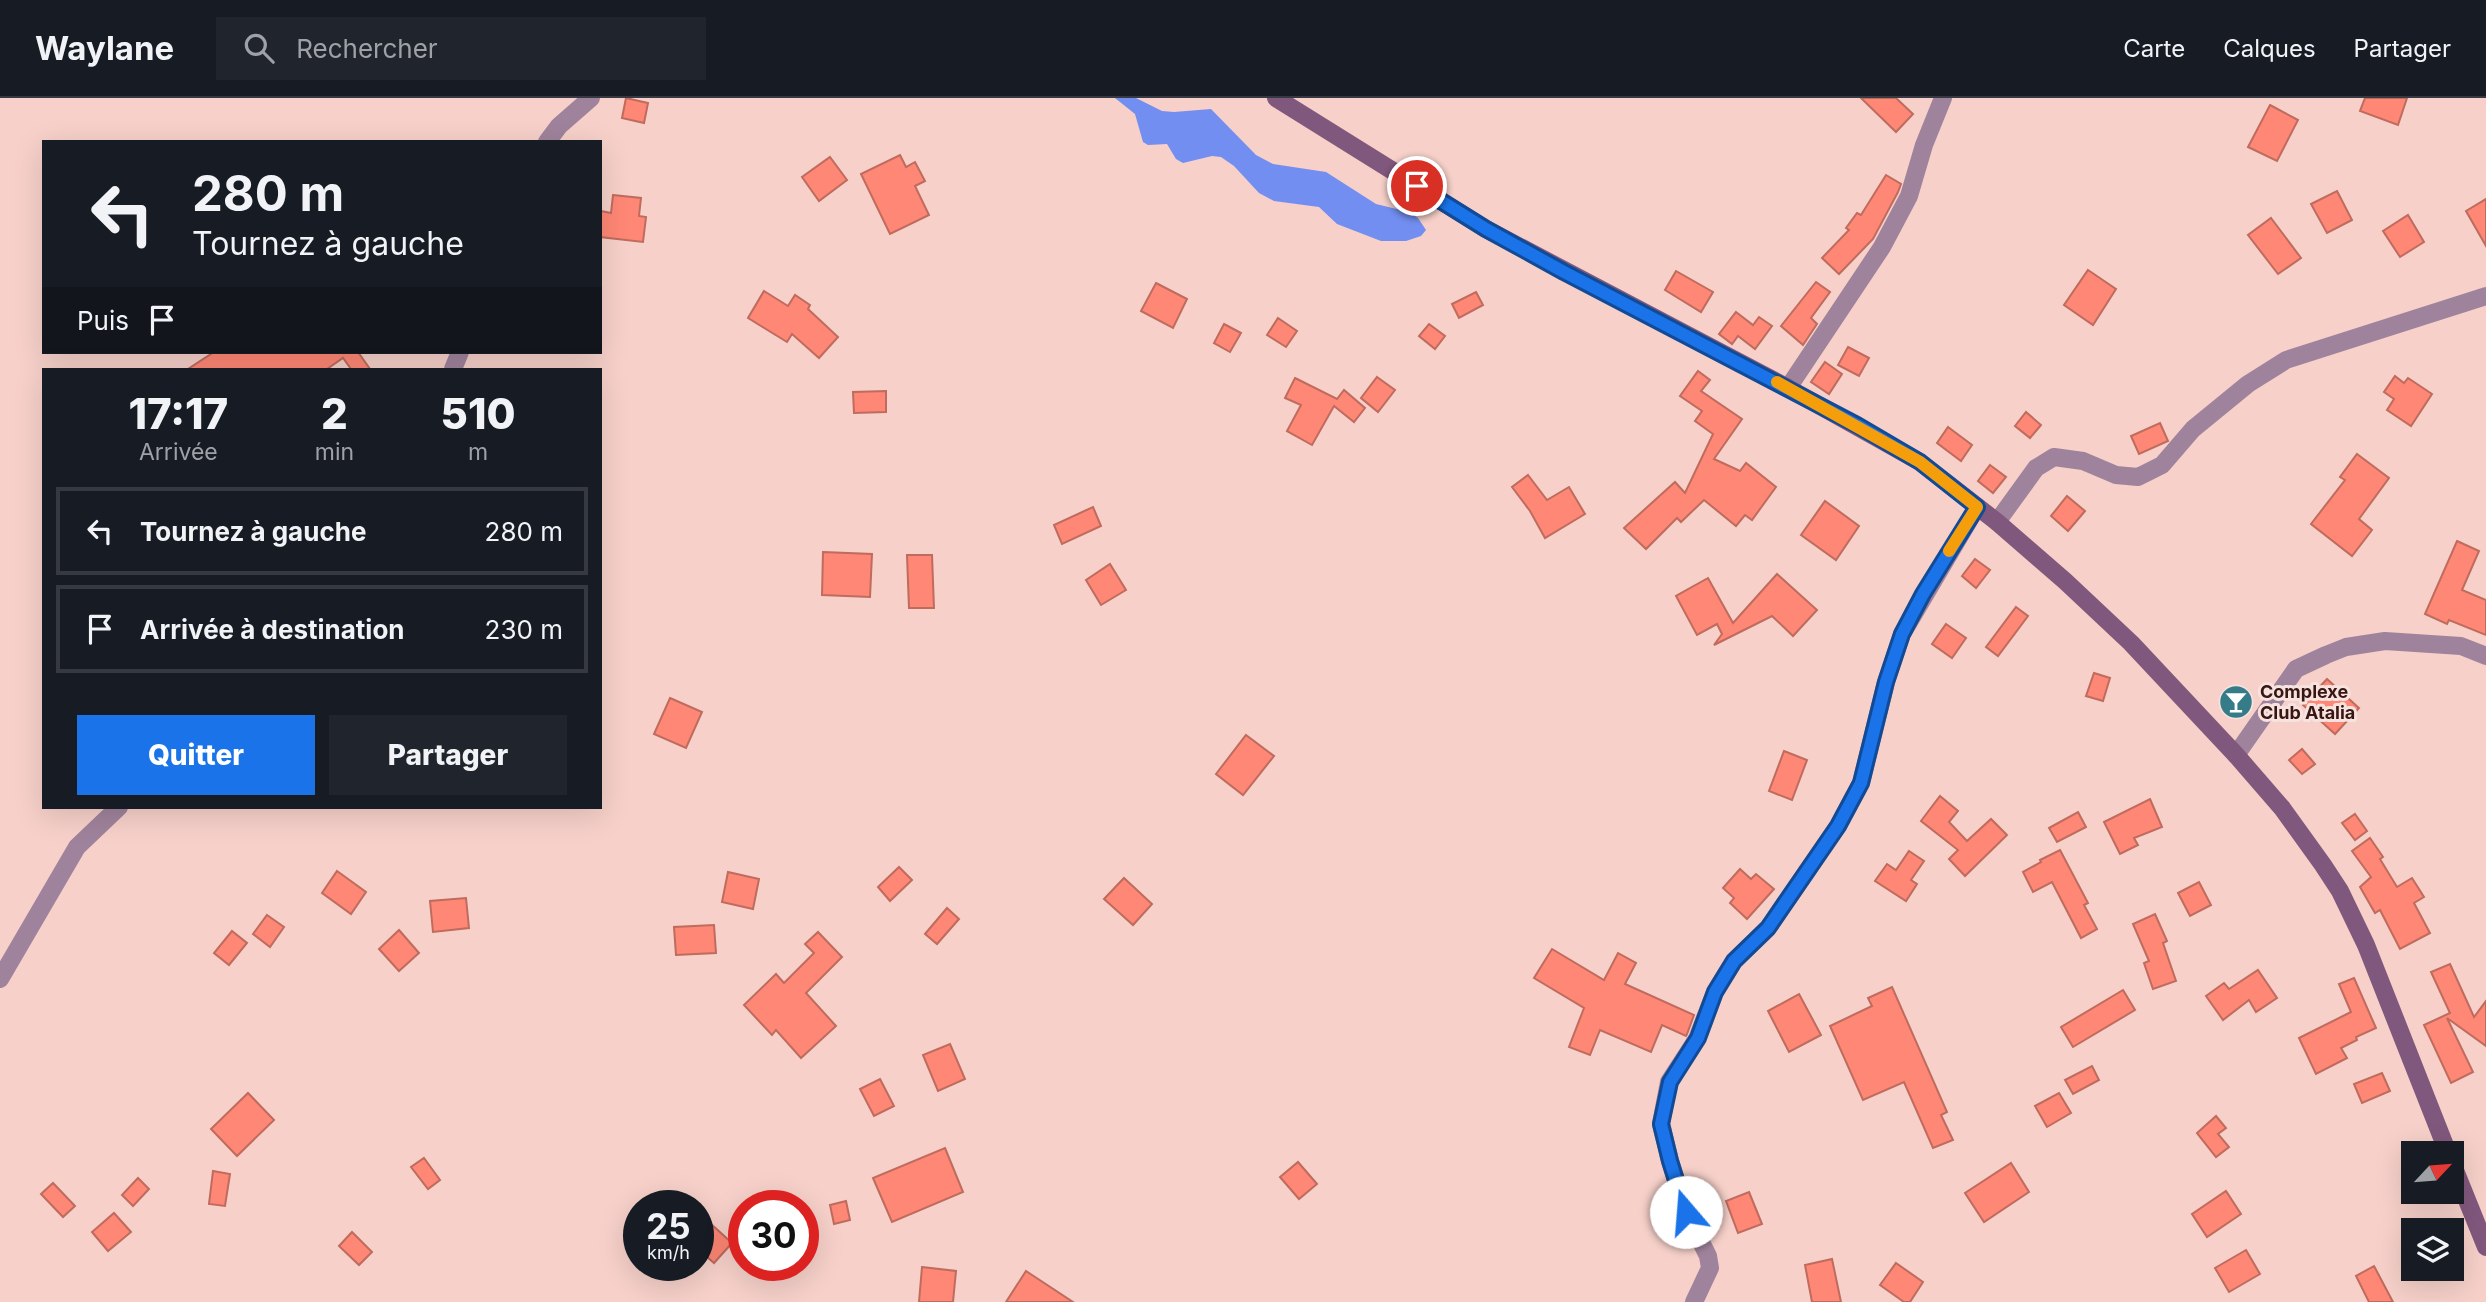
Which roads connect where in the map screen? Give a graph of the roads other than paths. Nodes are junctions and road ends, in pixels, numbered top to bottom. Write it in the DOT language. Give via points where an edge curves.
graph roads {
  1 [pos="592,98"];
  2 [pos="1276,98"];
  3 [pos="1943,98"];
  4 [pos="548,140"];
  5 [pos="2486,296"];
  6 [pos="1788,388"];
  7 [pos="1977,507"];
  8 [pos="1997,522"];
  9 [pos="2486,656"];
  10 [pos="2236,755"];
  11 [pos="117,809"];
  12 [pos="0,979"];
  13 [pos="2443,1141"];
  14 [pos="2464,1193"];
  15 [pos="2486,1247"];
  16 [pos="1694,1302"];
  1 -- 4 [label="street"];
  2 -- 6 [label="street" via="1486,229"];
  3 -- 6 [label="street" via="1909,196 1881,247"];
  5 -- 8 [label="street" via="2286,360 2193,429 2162,465 2138,477 2054,457 2036,468"];
  6 -- 7 [label="street" via="1920,462"];
  7 -- 8 [label="street"];
  7 -- 16 [label="street" via="1902,634 1861,783 1838,826 1768,928 1734,961 1715,992 1698,1038 1670,1082 1661,1124 1686,1212 1710,1268"];
  8 -- 10 [label="street" via="2131,643"];
  9 -- 10 [label="street" via="2461,646 2385,641 2326,654 2296,669"];
  10 -- 13 [label="street" via="2282,808 2340,891"];
  11 -- 12 [label="street" via="77,847"];
  14 -- 15 [label="street"];
}
